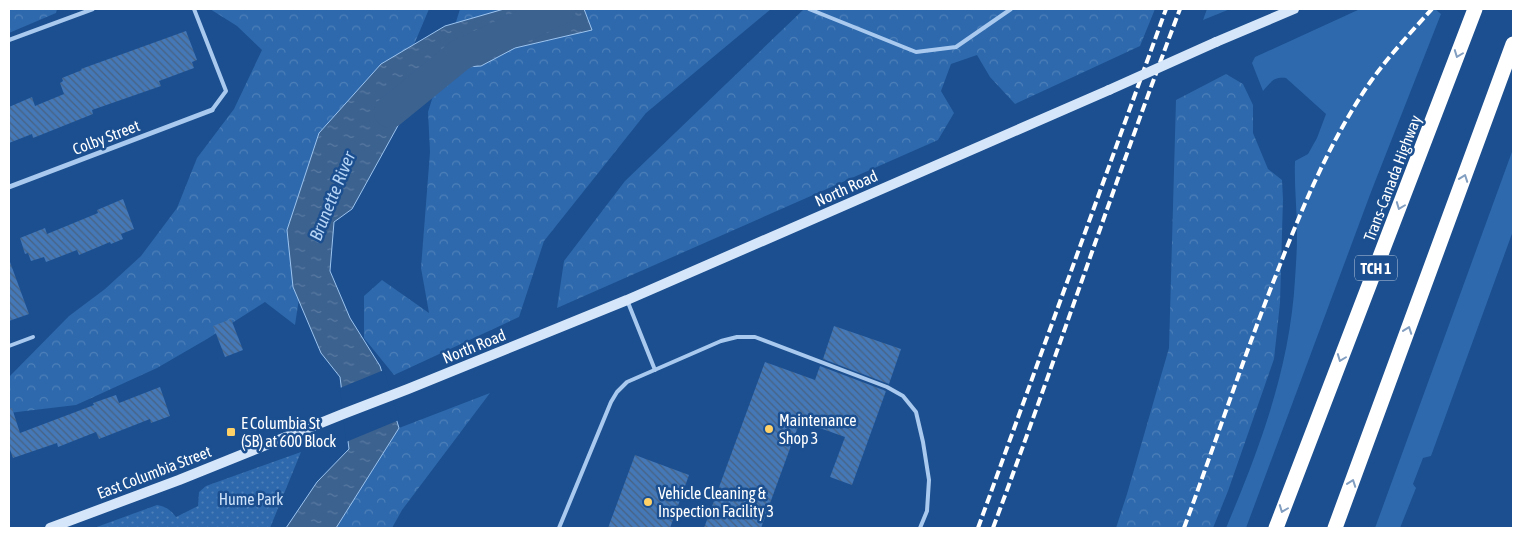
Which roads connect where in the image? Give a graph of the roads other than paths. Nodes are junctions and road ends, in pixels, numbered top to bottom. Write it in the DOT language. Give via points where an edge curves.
graph roads {
  1 [pos="93,9"];
  2 [pos="194,9"];
  3 [pos="809,9"];
  4 [pos="1011,9"];
  5 [pos="1294,9"];
  6 [pos="1475,9"];
  7 [pos="9,40"];
  8 [pos="1513,44"];
  9 [pos="212,110"];
  10 [pos="9,187"];
  11 [pos="627,300"];
  12 [pos="33,337"];
  13 [pos="9,346"];
  14 [pos="655,370"];
  15 [pos="408,389"];
  16 [pos="50,528"];
  17 [pos="559,528"];
  18 [pos="920,528"];
  19 [pos="1276,528"];
  20 [pos="1335,528"];
  1 -- 7 [label="lane"];
  2 -- 9 [label="lane" via="226,90"];
  3 -- 4 [label="lane" via="916,52 956,47"];
  5 -- 11 [label="main road, North Road, bridge"];
  6 -- 19 [label="highway, Trans-Canada Highway / TCH 1, one-way"];
  20 -- 8 [label="highway, one-way"];
  9 -- 10 [label="street, Colby Street"];
  11 -- 14 [label="lane"];
  11 -- 15 [label="main road, North Road"];
  12 -- 13 [label="lane"];
  14 -- 17 [label="lane" via="627,382 617,392"];
  14 -- 18 [label="lane" via="721,341 755,337 903,396 916,412 929,480 927,510"];
  15 -- 16 [label="main road, East Columbia Street"];
}
